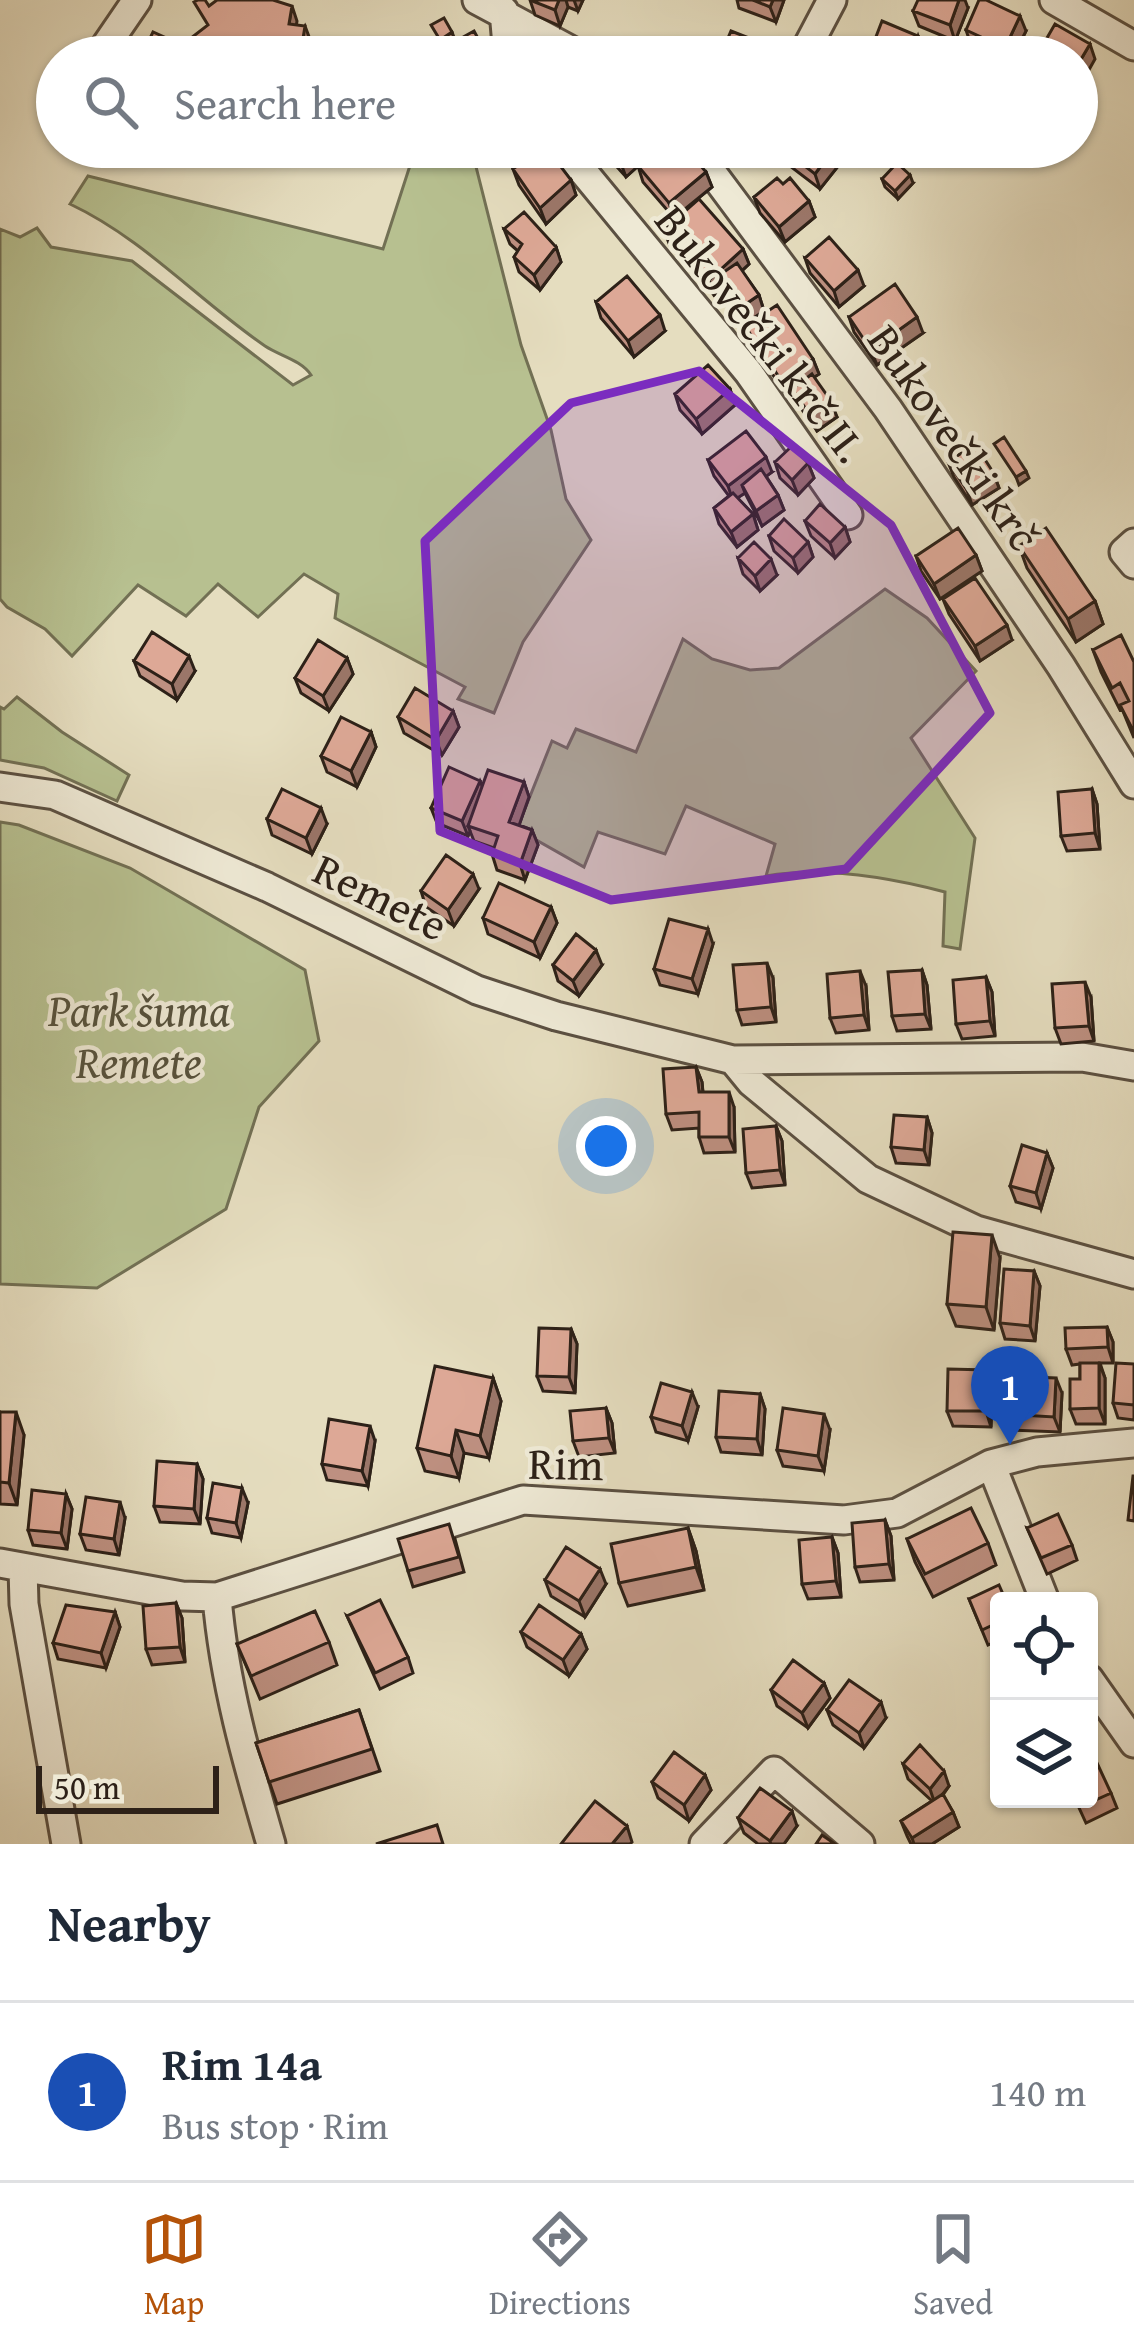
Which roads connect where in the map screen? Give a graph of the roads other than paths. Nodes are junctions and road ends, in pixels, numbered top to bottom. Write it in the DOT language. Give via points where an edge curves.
graph roads {
  1 [pos="137,0"];
  2 [pos="477,0"];
  3 [pos="832,0"];
  4 [pos="1054,0"];
  5 [pos="504,11"];
  6 [pos="112,36"];
  7 [pos="506,36"];
  8 [pos="547,36"];
  9 [pos="813,36"];
  10 [pos="1134,46"];
  11 [pos="580,168"];
  12 [pos="709,168"];
  13 [pos="848,515"];
  14 [pos="1134,784"];
  15 [pos="0,787"];
  16 [pos="733,1060"];
  17 [pos="1134,1066"];
  18 [pos="1134,1274"];
  19 [pos="1134,1443"];
  20 [pos="991,1463"];
  21 [pos="12,1566"];
  22 [pos="1041,1592"];
  23 [pos="217,1597"];
  24 [pos="1098,1692"];
  25 [pos="1134,1743"];
  26 [pos="66,1844"];
  27 [pos="271,1844"];
  28 [pos="704,1844"];
  29 [pos="860,1844"];
  1 -- 6 [label="street"];
  2 -- 5 [label="street"];
  3 -- 9 [label="street"];
  4 -- 10 [label="street"];
  5 -- 7 [label="street"];
  5 -- 8 [label="street"];
  11 -- 13 [label="street, Bukovečki krč II." via="749,373"];
  12 -- 14 [label="street, Bukovečki krč" via="888,409"];
  15 -- 16 [label="street, Remete" via="74,803 477,990"];
  16 -- 17 [label="street, Remete" via="1082,1057"];
  16 -- 18 [label="street" via="868,1179 976,1230"];
  19 -- 20 [label="street, Rim"];
  20 -- 22 [label="street"];
  20 -- 23 [label="street, Rim" via="897,1514 844,1520 523,1500"];
  21 -- 23 [label="street, Rim"];
  21 -- 26 [label="street"];
  23 -- 27 [label="street" via="240,1741"];
  24 -- 25 [label="street"];
  28 -- 29 [label="street" via="774,1771"];
}
